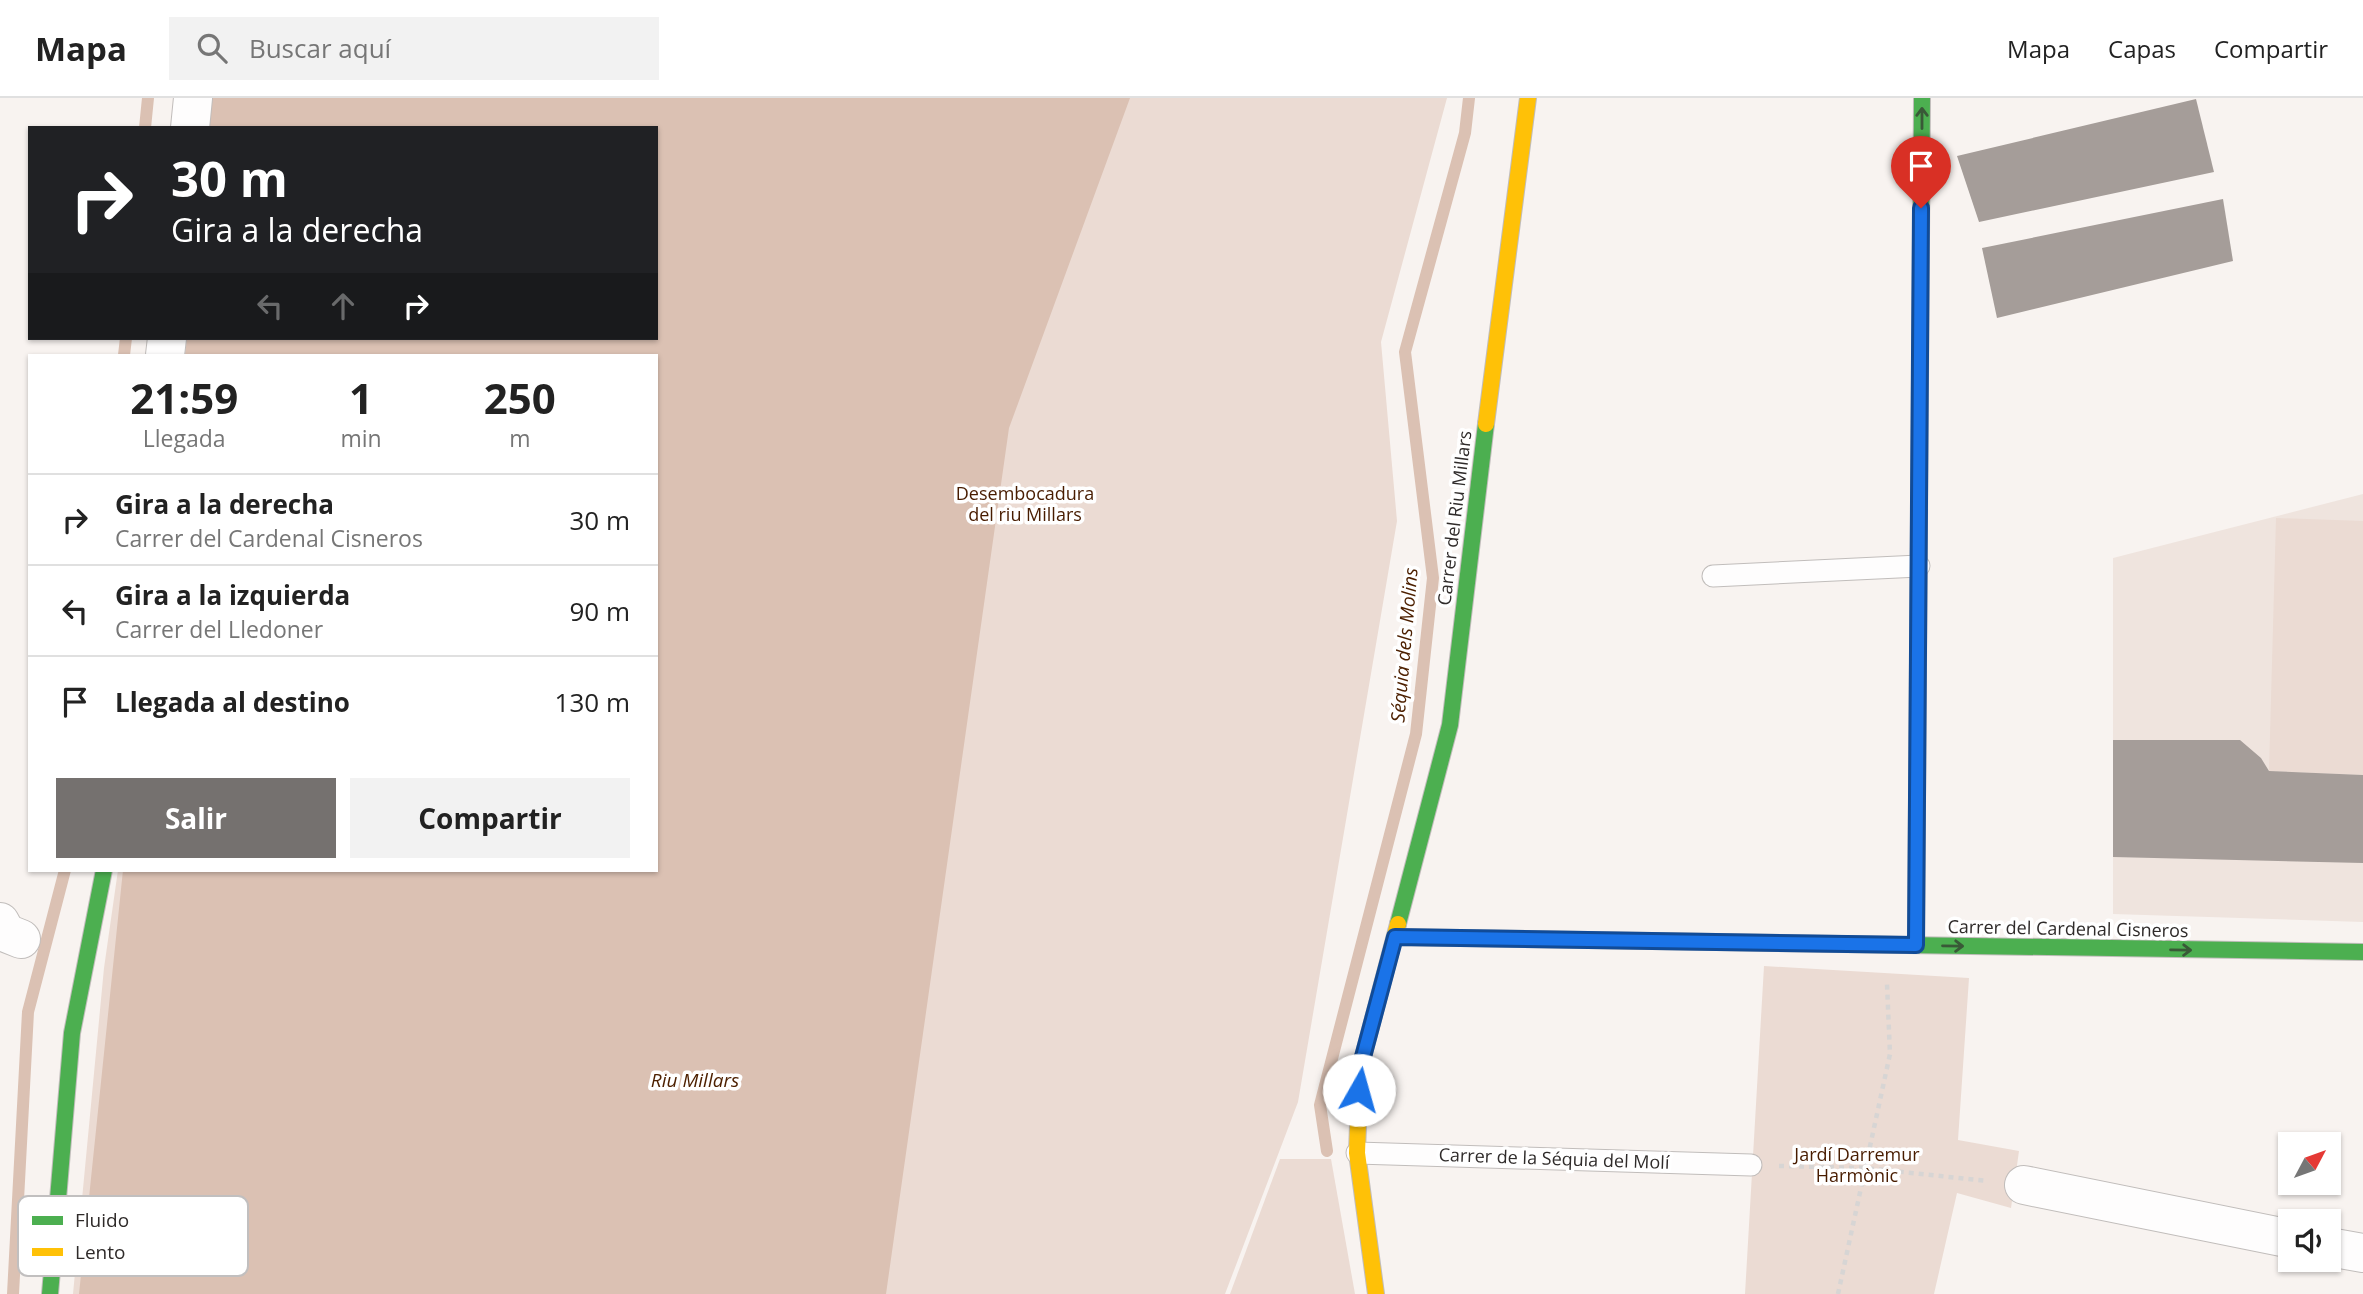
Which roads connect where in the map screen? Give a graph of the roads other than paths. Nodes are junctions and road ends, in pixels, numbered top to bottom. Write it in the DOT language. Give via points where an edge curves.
graph roads {
  1 [pos="193,98"];
  2 [pos="1528,98"];
  3 [pos="1922,98"];
  4 [pos="190,126"];
  5 [pos="1919,566"];
  6 [pos="1713,576"];
  7 [pos="103,872"];
  8 [pos="1395,937"];
  9 [pos="1916,945"];
  10 [pos="2363,953"];
  11 [pos="1357,1153"];
  12 [pos="1751,1165"];
  13 [pos="2024,1185"];
  14 [pos="58,1196"];
  15 [pos="2278,1236"];
  16 [pos="2341,1249"];
  17 [pos="2363,1253"];
  18 [pos="52,1276"];
  19 [pos="50,1294"];
  20 [pos="1376,1294"];
  1 -- 4 [label="street"];
  2 -- 8 [label="street, Carrer del Riu Millars" via="1450,725"];
  5 -- 3 [label="street, one-way"];
  5 -- 6 [label="lane"];
  5 -- 9 [label="street"];
  7 -- 14 [label="street" via="72,1033"];
  8 -- 9 [label="street, Carrer del Cardenal Cisneros"];
  8 -- 11 [label="street" via="1360,1068"];
  9 -- 10 [label="street, Carrer del Cardenal Cisneros, one-way"];
  11 -- 12 [label="lane, Carrer de la Séquia del Molí"];
  11 -- 20 [label="street"];
  13 -- 15 [label="street"];
  16 -- 17 [label="street"];
  18 -- 19 [label="street"];
}
